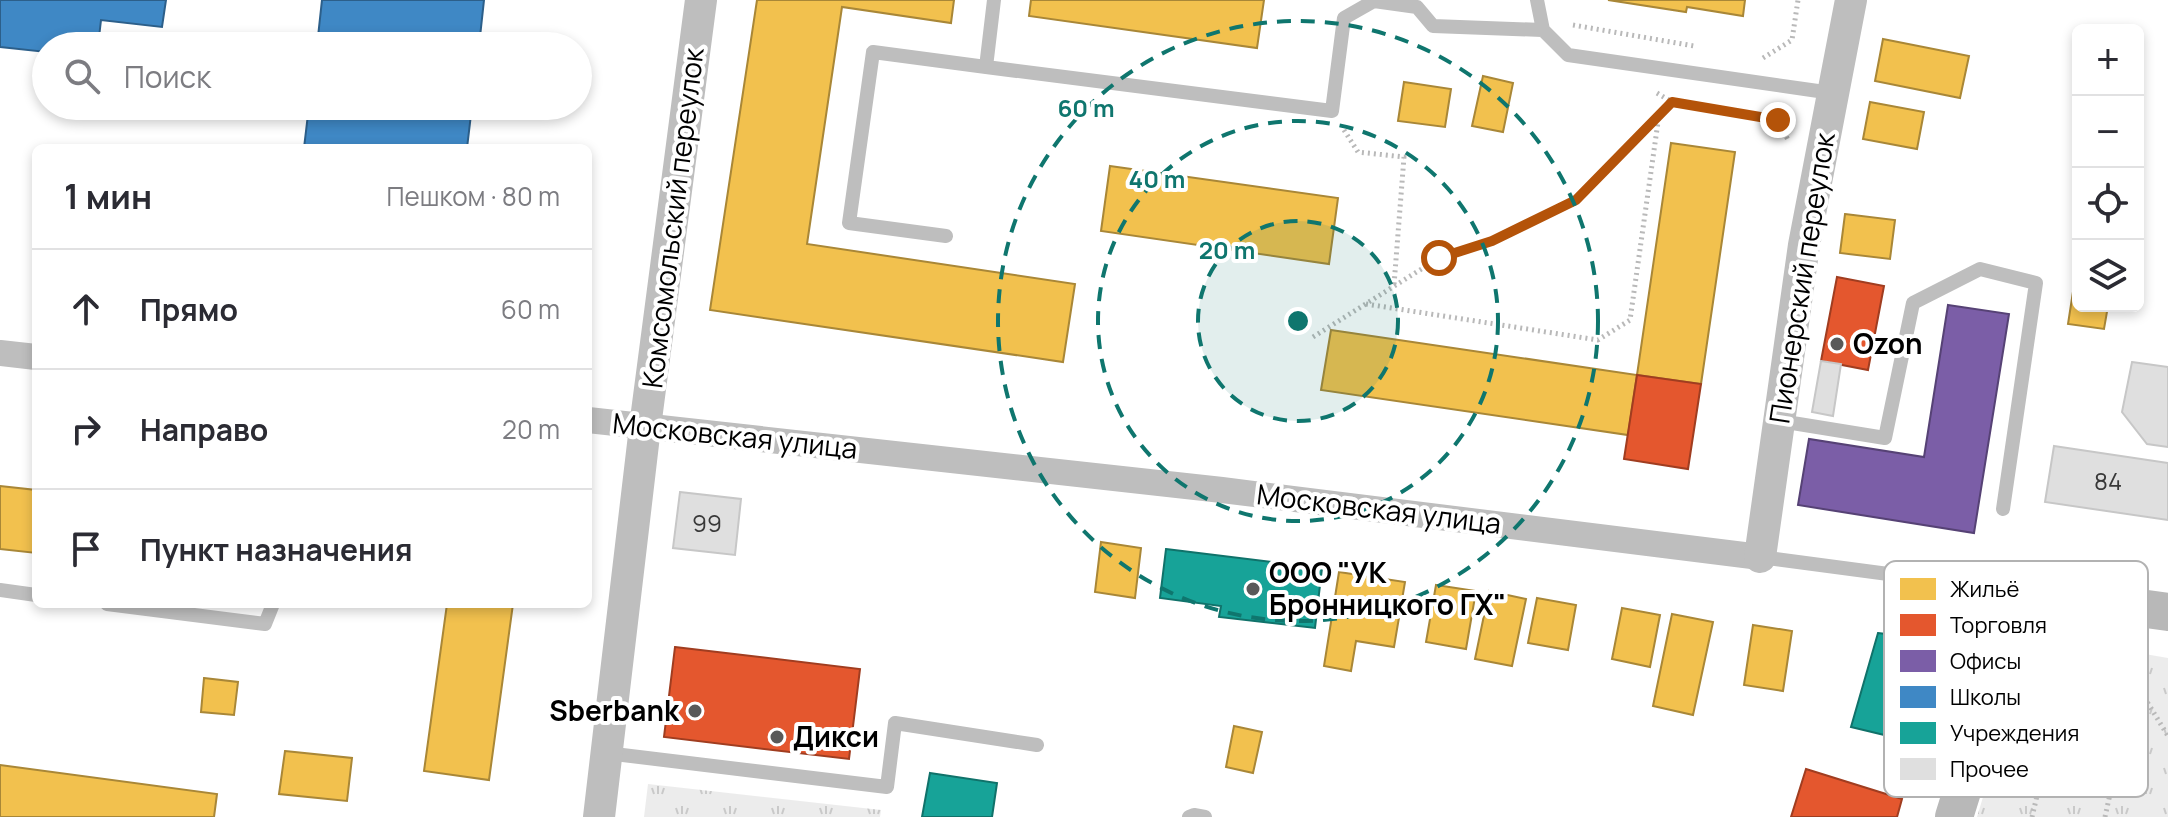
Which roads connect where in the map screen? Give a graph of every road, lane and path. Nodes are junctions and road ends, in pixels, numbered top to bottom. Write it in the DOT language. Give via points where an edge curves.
graph roads {
  1 [pos="701,0"];
  2 [pos="994,0"];
  3 [pos="1537,0"];
  4 [pos="1798,0"];
  5 [pos="1851,0"];
  6 [pos="1564,17"];
  7 [pos="1542,30"];
  8 [pos="1704,48"];
  9 [pos="1749,55"];
  10 [pos="1610,61"];
  11 [pos="986,67"];
  12 [pos="1832,93"];
  13 [pos="1672,102"];
  14 [pos="1332,111"];
  15 [pos="1659,115"];
  16 [pos="1790,143"];
  17 [pos="946,236"];
  18 [pos="1393,286"];
  19 [pos="1366,304"];
  20 [pos="1313,337"];
  21 [pos="0,353"];
  22 [pos="32,357"];
  23 [pos="592,420"];
  24 [pos="1779,421"];
  25 [pos="645,427"];
  26 [pos="2003,509"];
  27 [pos="1760,557"];
  28 [pos="1884,573"];
  29 [pos="0,590"];
  30 [pos="32,594"];
  31 [pos="139,608"];
  32 [pos="271,608"];
  33 [pos="2148,609"];
  34 [pos="2168,612"];
  35 [pos="2148,704"];
  36 [pos="2168,736"];
  37 [pos="1037,745"];
  38 [pos="606,753"];
  39 [pos="1960,797"];
  40 [pos="2037,797"];
  41 [pos="2109,797"];
  42 [pos="599,817"];
  43 [pos="1189,817"];
  44 [pos="1205,817"];
  45 [pos="1954,817"];
  46 [pos="2032,817"];
  47 [pos="2105,817"];
  1 -- 25 [label="street, Комсомольский переулок"];
  2 -- 11 [label="lane"];
  3 -- 7 [label="lane"];
  4 -- 9 [label="path" via="1792,40 1763,58"];
  5 -- 12 [label="street, Пионерский переулок"];
  6 -- 8 [label="path" via="1571,25"];
  7 -- 10 [label="lane" via="1568,55"];
  7 -- 14 [label="lane" via="1433,26 1417,7 1374,1 1344,18"];
  10 -- 12 [label="lane"];
  10 -- 13 [label="path"];
  11 -- 14 [label="lane"];
  11 -- 17 [label="lane" via="873,52 849,223"];
  12 -- 24 [label="street, Пионерский переулок"];
  13 -- 15 [label="path"];
  13 -- 16 [label="path" via="1778,120"];
  14 -- 18 [label="path" via="1358,152 1404,157"];
  15 -- 18 [label="path" via="1576,200 1492,241 1439,258"];
  15 -- 19 [label="path" via="1630,320 1598,340"];
  18 -- 19 [label="path"];
  19 -- 20 [label="path"];
  21 -- 22 [label="street"];
  23 -- 25 [label="street, Московская улица"];
  24 -- 26 [label="lane" via="1885,438 1913,303 1980,269 2036,283"];
  24 -- 27 [label="street, Пионерский переулок"];
  25 -- 27 [label="street, Московская улица" via="1222,490"];
  25 -- 38 [label="street, Комсомольский переулок"];
  27 -- 28 [label="lane, Московская улица"];
  29 -- 30 [label="lane"];
  31 -- 32 [label="lane" via="265,624"];
  33 -- 34 [label="main road, Московская улица"];
  35 -- 36 [label="path"];
  37 -- 38 [label="lane" via="895,723 887,787"];
  38 -- 42 [label="street, Комсомольский переулок"];
  39 -- 45 [label="main road"];
  40 -- 46 [label="path"];
  41 -- 47 [label="path"];
  43 -- 44 [label="lane"];
}
